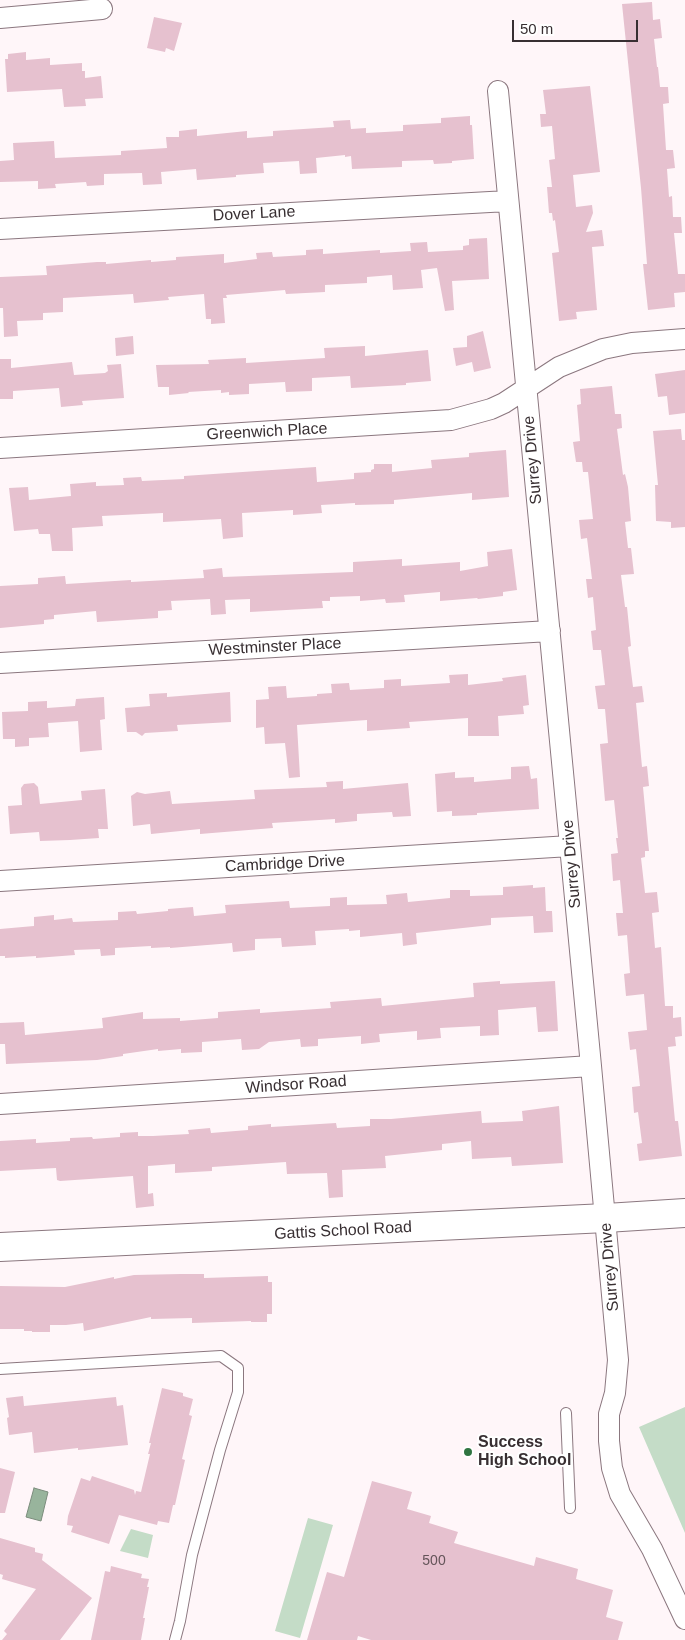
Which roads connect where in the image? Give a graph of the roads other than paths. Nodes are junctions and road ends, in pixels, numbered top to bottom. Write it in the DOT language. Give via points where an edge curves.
graph roads {
  1 [pos="102,9"];
  2 [pos="0,18"];
  3 [pos="498,91"];
  4 [pos="508,201"];
  5 [pos="0,229"];
  6 [pos="685,339"];
  7 [pos="526,388"];
  8 [pos="0,448"];
  9 [pos="550,631"];
  10 [pos="0,663"];
  11 [pos="570,846"];
  12 [pos="0,881"];
  13 [pos="591,1066"];
  14 [pos="0,1104"];
  15 [pos="685,1213"];
  16 [pos="606,1218"];
  17 [pos="0,1247"];
  18 [pos="0,1370"];
  19 [pos="566,1413"];
  20 [pos="570,1508"];
  21 [pos="685,1619"];
  22 [pos="175,1640"];
  1 -- 2 [label="street"];
  3 -- 4 [label="street, Surrey Drive"];
  4 -- 5 [label="street, Dover Lane"];
  4 -- 7 [label="street, Surrey Drive"];
  6 -- 7 [label="street, Greenwich Place" via="632,343 604,349 559,367"];
  7 -- 8 [label="street, Greenwich Place" via="485,411 437,422"];
  7 -- 9 [label="street, Surrey Drive"];
  9 -- 10 [label="street, Westminster Place"];
  9 -- 11 [label="street, Surrey Drive"];
  11 -- 12 [label="street, Cambridge Drive"];
  11 -- 13 [label="street, Surrey Drive"];
  13 -- 14 [label="street, Windsor Road"];
  13 -- 16 [label="street, Surrey Drive"];
  15 -- 16 [label="main road, Gattis School Road"];
  16 -- 17 [label="main road, Gattis School Road"];
  16 -- 21 [label="street, Surrey Drive" via="618,1360 609,1414 612,1468 620,1494 652,1549"];
  18 -- 22 [label="lane" via="221,1356 238,1368 238,1392 192,1555"];
  19 -- 20 [label="lane"];
}
